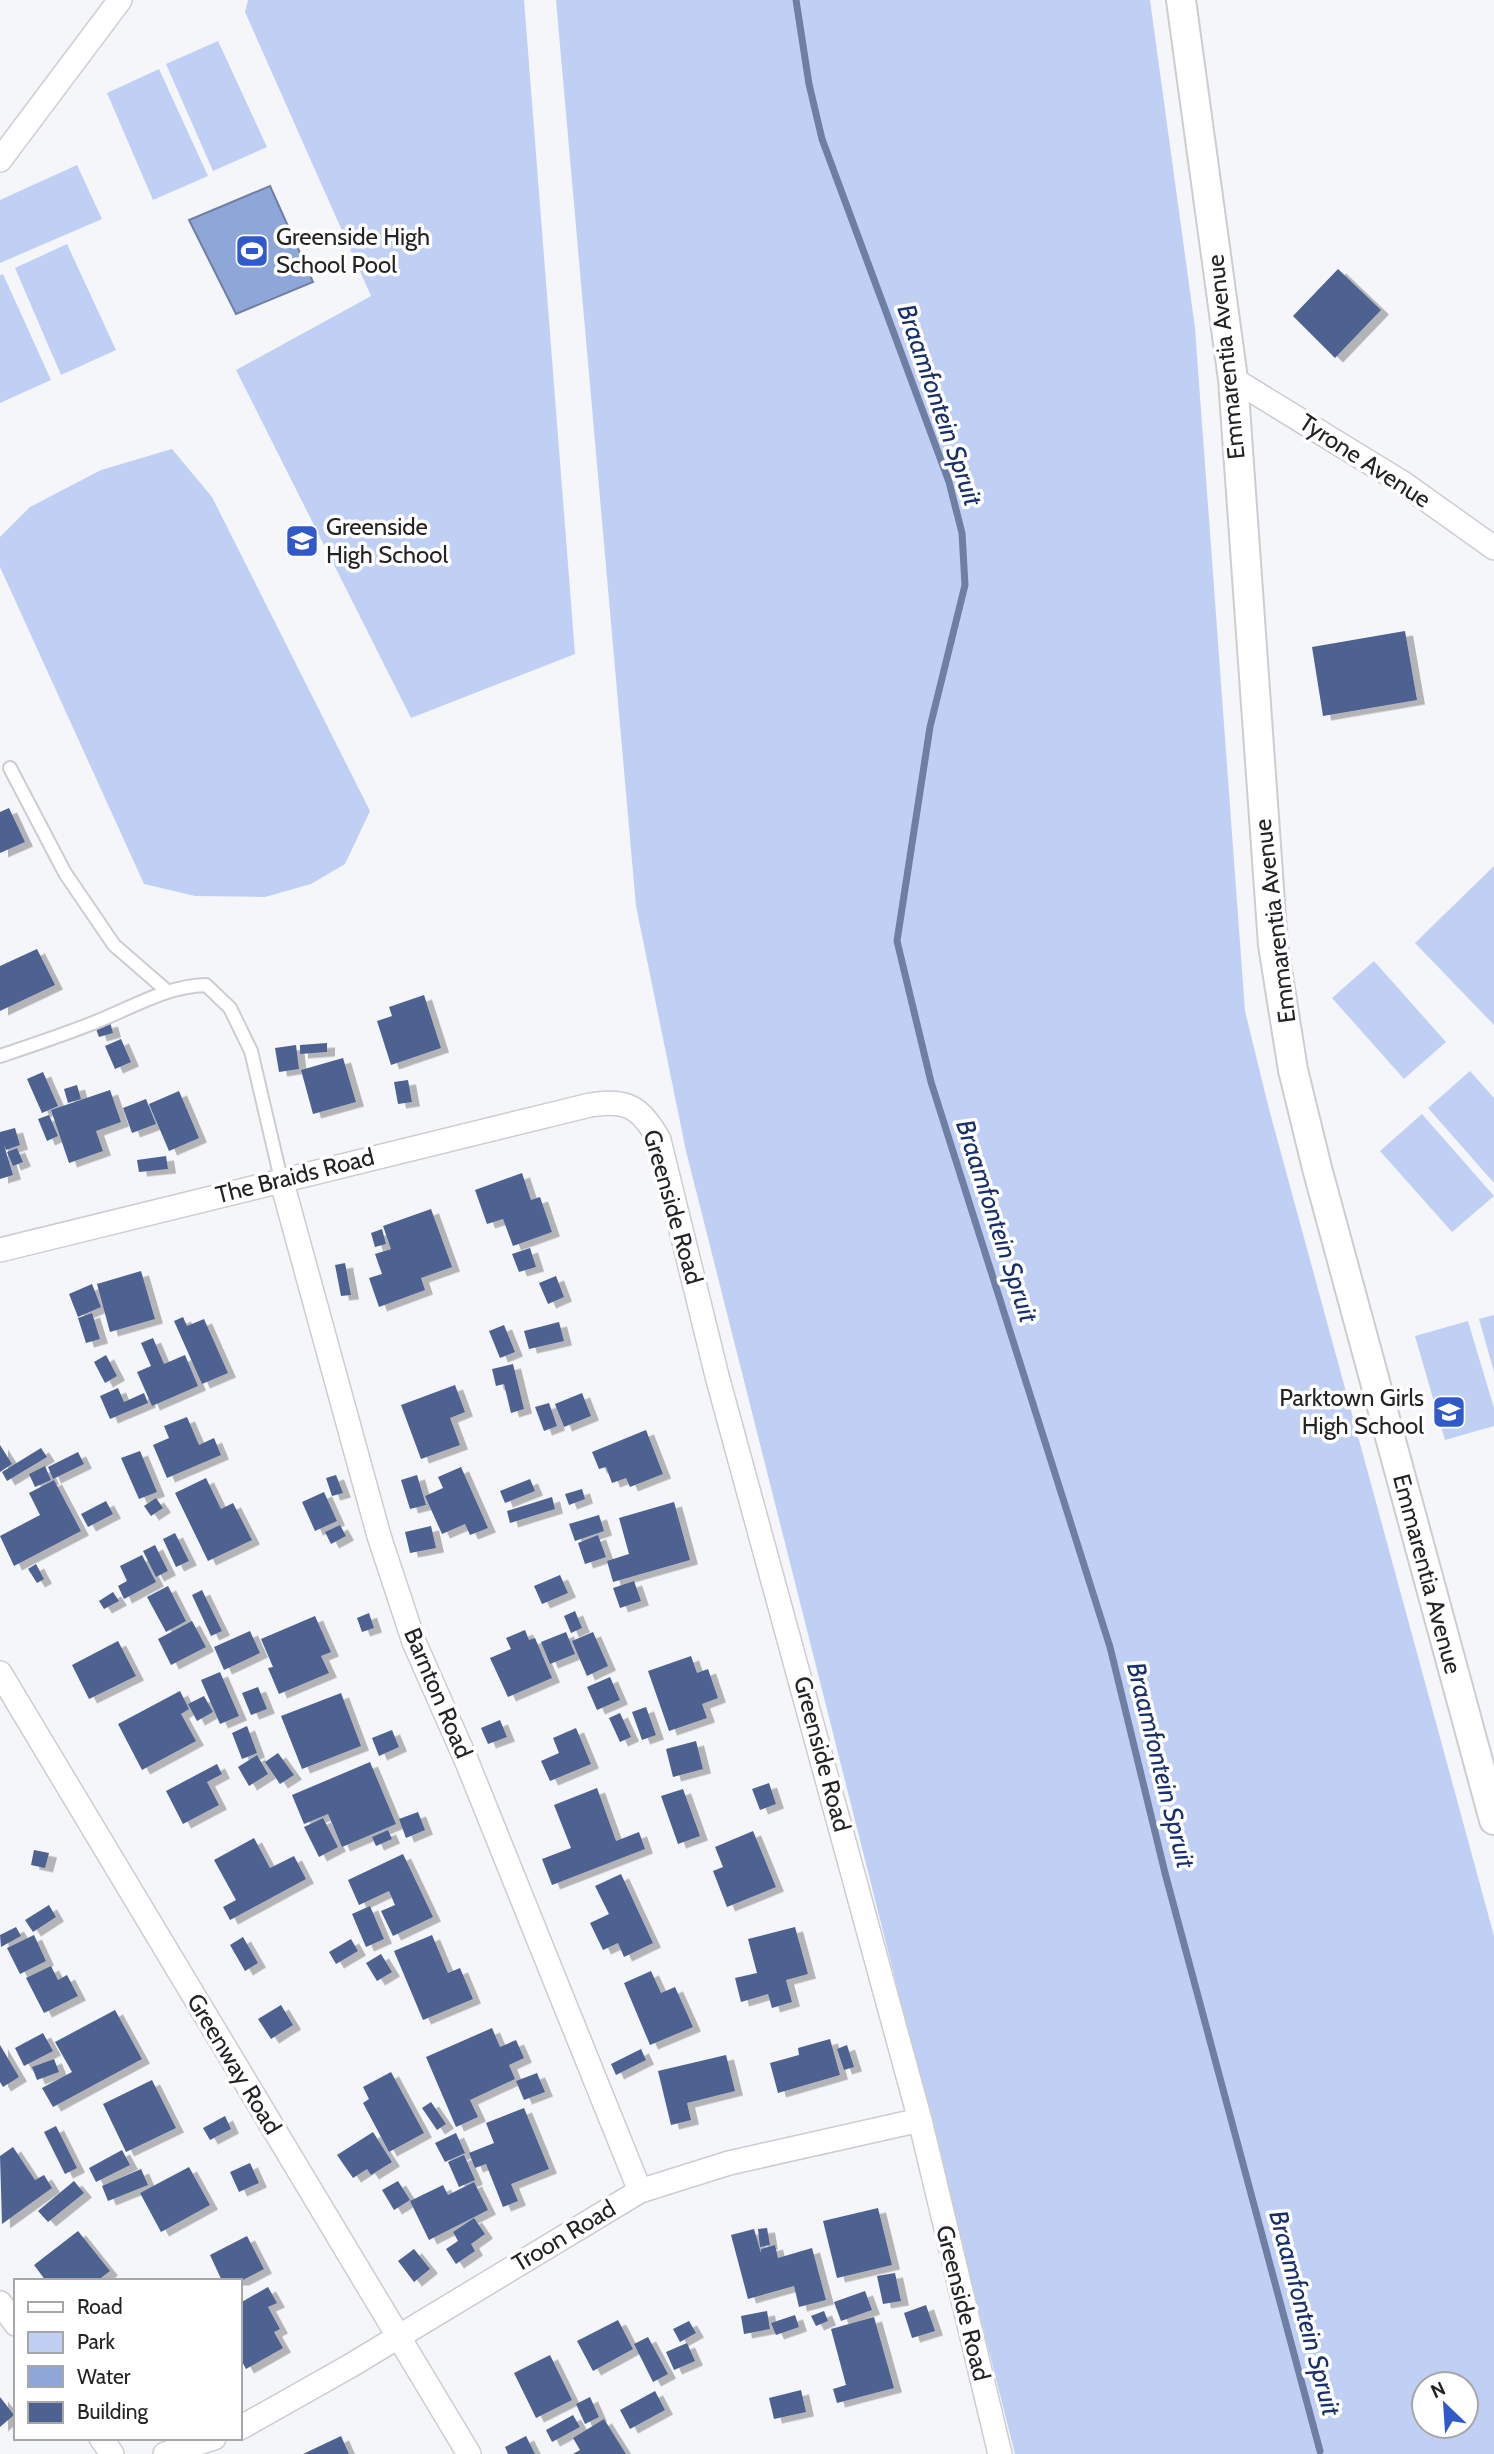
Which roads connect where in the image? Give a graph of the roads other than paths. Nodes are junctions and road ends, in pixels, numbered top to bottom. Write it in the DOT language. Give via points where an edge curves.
graph roads {
  1 [pos="120,0"];
  2 [pos="1181,0"];
  3 [pos="0,160"];
  4 [pos="1233,380"];
  5 [pos="1494,548"];
  6 [pos="10,768"];
  7 [pos="167,991"];
  8 [pos="0,1056"];
  9 [pos="590,1105"];
  10 [pos="281,1180"];
  11 [pos="0,1250"];
  12 [pos="0,1673"];
  13 [pos="1494,1820"];
  14 [pos="920,2120"];
  15 [pos="640,2191"];
  16 [pos="0,2303"];
  17 [pos="14,2321"];
  18 [pos="398,2337"];
  19 [pos="242,2427"];
  20 [pos="208,2440"];
  21 [pos="165,2454"];
  22 [pos="469,2454"];
  23 [pos="1000,2454"];
  1 -- 3 [label="street"];
  2 -- 4 [label="street, Emmarentia Avenue"];
  4 -- 5 [label="street, Tyrone Avenue" via="1392,477"];
  4 -- 13 [label="street, Emmarentia Avenue" via="1272,932 1293,1070"];
  6 -- 7 [label="lane" via="65,873 114,945"];
  7 -- 8 [label="lane"];
  7 -- 10 [label="lane" via="205,985 230,1008 251,1051"];
  9 -- 10 [label="street, The Braids Road"];
  9 -- 14 [label="street, Greenside Road" via="610,1102 636,1109 648,1119 659,1140 717,1376"];
  10 -- 11 [label="street, The Braids Road"];
  10 -- 15 [label="street, Barnton Road" via="379,1536 414,1642"];
  12 -- 18 [label="street, Greenway Road"];
  14 -- 15 [label="street, Troon Road" via="729,2163"];
  14 -- 23 [label="street, Greenside Road"];
  15 -- 18 [label="street, Troon Road"];
  16 -- 17 [label="street"];
  18 -- 19 [label="street, Troon Road"];
  18 -- 22 [label="street, Greenway Road"];
  20 -- 21 [label="street"];
}
